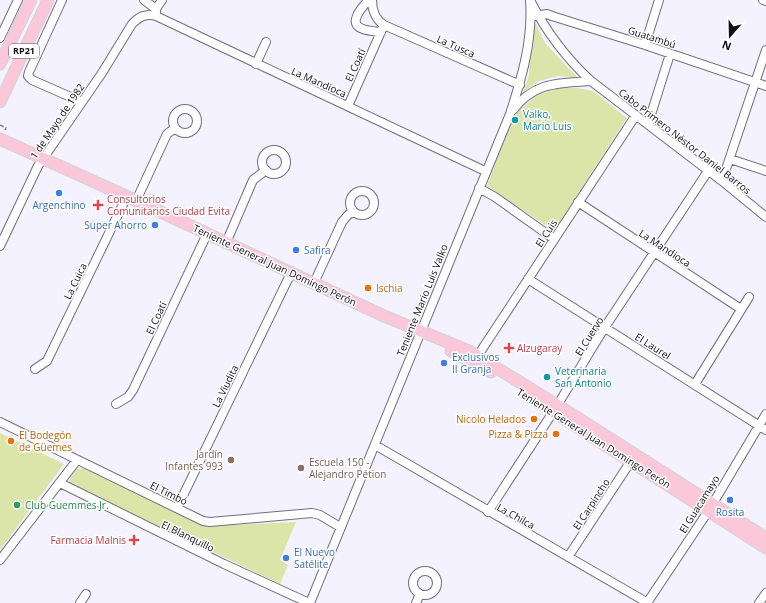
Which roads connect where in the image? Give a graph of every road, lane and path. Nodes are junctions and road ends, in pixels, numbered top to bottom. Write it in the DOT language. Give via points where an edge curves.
graph roads {
  1 [pos="18,0"];
  2 [pos="30,0"];
  3 [pos="48,0"];
  4 [pos="62,0"];
  5 [pos="144,0"];
  6 [pos="162,0"];
  7 [pos="368,0"];
  8 [pos="372,0"];
  9 [pos="659,0"];
  10 [pos="530,1"];
  11 [pos="156,13"];
  12 [pos="143,16"];
  13 [pos="534,16"];
  14 [pos="383,28"];
  15 [pos="0,38"];
  16 [pos="266,42"];
  17 [pos="645,45"];
  18 [pos="766,50"];
  19 [pos="670,54"];
  20 [pos="0,64"];
  21 [pos="256,64"];
  22 [pos="591,81"];
  23 [pos="755,82"];
  24 [pos="520,85"];
  25 [pos="766,86"];
  26 [pos="0,102"];
  27 [pos="82,102"];
  28 [pos="348,106"];
  29 [pos="510,114"];
  30 [pos="636,115"];
  31 [pos="648,124"];
  32 [pos="175,128"];
  33 [pos="0,139"];
  34 [pos="43,158"];
  35 [pos="730,159"];
  36 [pos="266,170"];
  37 [pos="485,171"];
  38 [pos="708,171"];
  39 [pos="766,171"];
  40 [pos="722,181"];
  41 [pos="479,188"];
  42 [pos="131,198"];
  43 [pos="578,202"];
  44 [pos="353,211"];
  45 [pos="766,217"];
  46 [pos="207,234"];
  47 [pos="554,240"];
  48 [pos="226,243"];
  49 [pos="0,246"];
  50 [pos="654,253"];
  51 [pos="291,272"];
  52 [pos="528,279"];
  53 [pos="314,283"];
  54 [pos="749,297"];
  55 [pos="741,309"];
  56 [pos="605,327"];
  57 [pos="420,332"];
  58 [pos="476,359"];
  59 [pos="35,369"];
  60 [pos="694,384"];
  61 [pos="116,404"];
  62 [pos="555,408"];
  63 [pos="766,414"];
  64 [pos="0,422"];
  65 [pos="762,428"];
  66 [pos="374,445"];
  67 [pos="77,460"];
  68 [pos="631,461"];
  69 [pos="60,483"];
  70 [pos="710,507"];
  71 [pos="177,508"];
  72 [pos="488,512"];
  73 [pos="340,527"];
  74 [pos="766,538"];
  75 [pos="766,548"];
  76 [pos="568,558"];
  77 [pos="0,560"];
  78 [pos="766,593"];
  79 [pos="86,594"];
  80 [pos="420,594"];
  81 [pos="80,603"];
  82 [pos="310,603"];
  83 [pos="416,603"];
  84 [pos="647,603"];
  85 [pos="759,603"];
  1 -- 15 [label="street"];
  2 -- 20 [label="main road, RP21"];
  3 -- 26 [label="main road, RP21"];
  4 -- 27 [label="street" via="28,76"];
  5 -- 11 [label="street, La Mandioca"];
  6 -- 11 [label="street"];
  7 -- 14 [label="street" via="357,16 357,25 365,30"];
  8 -- 14 [label="street" via="374,11"];
  9 -- 17 [label="street"];
  10 -- 13 [label="street, Teniente Mario Luis Valko"];
  11 -- 12 [label="street, La Mandioca"];
  11 -- 21 [label="street, La Mandioca"];
  12 -- 27 [label="street, 1 de Mayo de 1982" via="132,24"];
  13 -- 17 [label="street, Guatambú" via="547,14"];
  13 -- 22 [label="street, Cabo Primero Néstor Daniel Barros" via="564,54"];
  13 -- 24 [label="street, Teniente Mario Luis Valko"];
  14 -- 24 [label="street, La Tusca"];
  14 -- 28 [label="street, El Coatí"];
  16 -- 21 [label="street"];
  17 -- 19 [label="street, Guatambú"];
  18 -- 23 [label="street"];
  19 -- 23 [label="street, Guatambú"];
  19 -- 31 [label="street"];
  21 -- 28 [label="street, La Mandioca"];
  22 -- 29 [label="street" via="554,84 536,89 522,99"];
  22 -- 30 [label="street, Cabo Primero Néstor Daniel Barros"];
  23 -- 25 [label="street, Guatambú"];
  23 -- 35 [label="street"];
  24 -- 29 [label="street, Teniente Mario Luis Valko"];
  27 -- 34 [label="street, 1 de Mayo de 1982"];
  28 -- 37 [label="street, La Mandioca"];
  29 -- 37 [label="street, Teniente Mario Luis Valko"];
  30 -- 31 [label="street, Cabo Primero Néstor Daniel Barros"];
  30 -- 43 [label="street, El Cuis"];
  31 -- 38 [label="street, Cabo Primero Néstor Daniel Barros"];
  32 -- 42 [label="street, La Cuica" via="167,134"];
  33 -- 34 [label="main road, Teniente General Juan Domingo Perón"];
  34 -- 42 [label="main road, Teniente General Juan Domingo Perón"];
  34 -- 49 [label="street, 1 de Mayo de 1982"];
  35 -- 39 [label="street"];
  35 -- 40 [label="street"];
  36 -- 48 [label="street" via="253,180"];
  37 -- 41 [label="street, Teniente Mario Luis Valko"];
  38 -- 40 [label="street, Cabo Primero Néstor Daniel Barros"];
  38 -- 50 [label="street, El Cuervo"];
  40 -- 45 [label="street, Cabo Primero Néstor Daniel Barros"];
  41 -- 47 [label="street"];
  41 -- 57 [label="street, Teniente Mario Luis Valko"];
  42 -- 46 [label="main road, Teniente General Juan Domingo Perón"];
  42 -- 59 [label="street, La Cuica" via="47,361"];
  43 -- 47 [label="street, El Cuis"];
  43 -- 50 [label="street, La Mandioca"];
  44 -- 53 [label="street" via="342,222"];
  46 -- 48 [label="main road, Teniente General Juan Domingo Perón"];
  46 -- 61 [label="street, El Coatí" via="132,390 128,397"];
  47 -- 52 [label="street, El Cuis"];
  48 -- 51 [label="main road, Teniente General Juan Domingo Perón"];
  50 -- 55 [label="street, La Mandioca"];
  50 -- 56 [label="street, El Cuervo"];
  51 -- 53 [label="main road, Teniente General Juan Domingo Perón"];
  51 -- 71 [label="street, La Viudita"];
  52 -- 56 [label="street, El Laurel"];
  52 -- 58 [label="street, El Cuis"];
  53 -- 57 [label="main road, Teniente General Juan Domingo Perón"];
  54 -- 55 [label="street"];
  55 -- 60 [label="street"];
  56 -- 60 [label="street, El Laurel"];
  56 -- 62 [label="street, El Cuervo"];
  57 -- 58 [label="main road, Teniente General Juan Domingo Perón" via="436,337"];
  57 -- 66 [label="street, Teniente Mario Luis Valko"];
  58 -- 62 [label="main road, Teniente General Juan Domingo Perón"];
  60 -- 65 [label="street, El Laurel"];
  62 -- 68 [label="main road, Teniente General Juan Domingo Perón"];
  62 -- 70 [label="main road, Teniente General Juan Domingo Perón"];
  62 -- 72 [label="street, El Cuervo"];
  63 -- 65 [label="street, El Guacamayo"];
  64 -- 67 [label="street, El Timbó"];
  65 -- 70 [label="street, El Guacamayo"];
  66 -- 72 [label="street, La Chilca"];
  66 -- 73 [label="street, Teniente Mario Luis Valko"];
  67 -- 69 [label="street"];
  67 -- 71 [label="street, El Timbó"];
  68 -- 70 [label="main road, Teniente General Juan Domingo Perón"];
  68 -- 76 [label="street, El Carpincho"];
  69 -- 77 [label="street"];
  69 -- 82 [label="street, El Blanquillo"];
  70 -- 74 [label="main road, Teniente General Juan Domingo Perón"];
  70 -- 75 [label="main road, Teniente General Juan Domingo Perón"];
  70 -- 84 [label="street, El Guacamayo"];
  71 -- 73 [label="street, El Timbó" via="210,522 312,513"];
  72 -- 76 [label="street, La Chilca"];
  73 -- 82 [label="street, Teniente Mario Luis Valko"];
  76 -- 84 [label="street, La Chilca"];
  78 -- 85 [label="street"];
  79 -- 81 [label="street"];
  80 -- 83 [label="street"];
}
